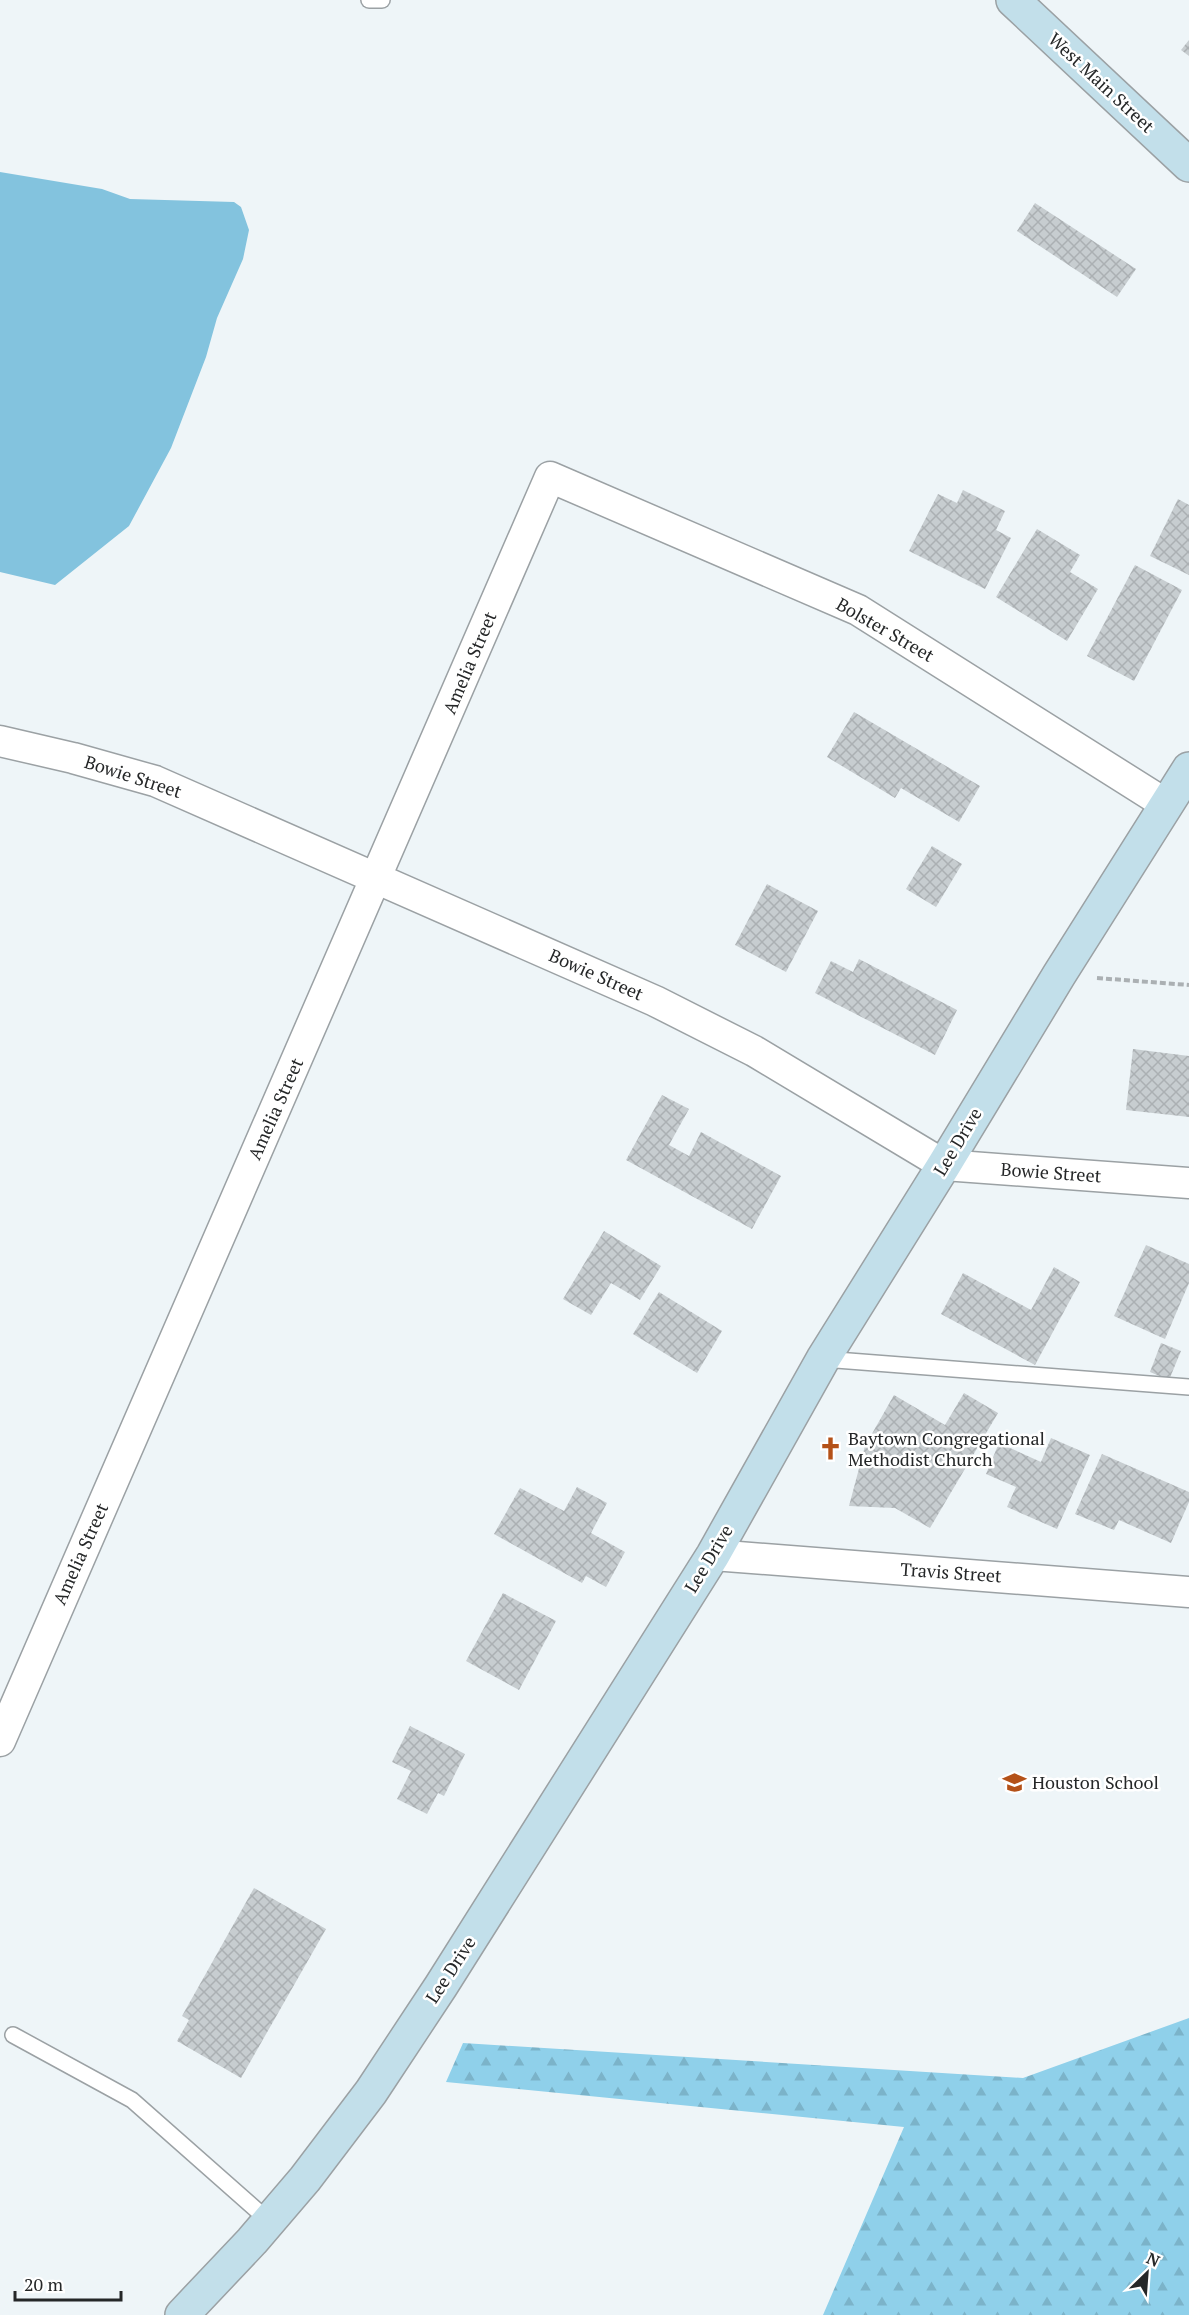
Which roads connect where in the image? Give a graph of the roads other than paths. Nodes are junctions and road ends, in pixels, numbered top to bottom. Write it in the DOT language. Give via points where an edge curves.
graph roads {
  1 [pos="369,0"];
  2 [pos="382,0"];
  3 [pos="1013,0"];
  4 [pos="1189,165"];
  5 [pos="550,477"];
  6 [pos="0,741"];
  7 [pos="1189,769"];
  8 [pos="1167,805"];
  9 [pos="377,878"];
  10 [pos="944,1165"];
  11 [pos="1189,1183"];
  12 [pos="823,1359"];
  13 [pos="1189,1388"];
  14 [pos="713,1555"];
  15 [pos="1189,1592"];
  16 [pos="0,1741"];
  17 [pos="13,2035"];
  18 [pos="269,2221"];
  19 [pos="182,2315"];
  1 -- 2 [label="lane"];
  3 -- 4 [label="main road, West Main Street"];
  5 -- 8 [label="street, Bolster Street" via="858,610"];
  5 -- 9 [label="street, Amelia Street"];
  6 -- 9 [label="street, Bowie Street" via="155,781"];
  7 -- 8 [label="main road, Lee Drive"];
  8 -- 10 [label="main road, Lee Drive"];
  9 -- 10 [label="street, Bowie Street" via="665,1006 754,1051"];
  9 -- 16 [label="street, Amelia Street"];
  10 -- 11 [label="street, Bowie Street"];
  10 -- 12 [label="main road, Lee Drive"];
  12 -- 13 [label="lane"];
  12 -- 14 [label="main road, Lee Drive"];
  14 -- 15 [label="street, Travis Street"];
  14 -- 18 [label="main road, Lee Drive" via="377,2083"];
  17 -- 18 [label="lane" via="132,2100"];
  18 -- 19 [label="main road, Lee Drive"];
}
